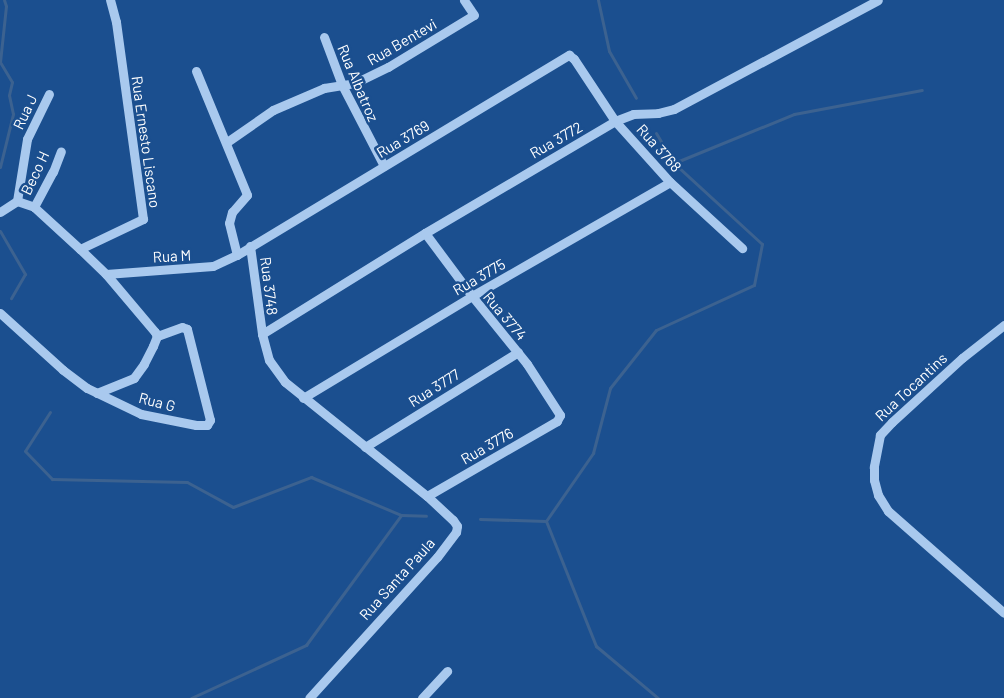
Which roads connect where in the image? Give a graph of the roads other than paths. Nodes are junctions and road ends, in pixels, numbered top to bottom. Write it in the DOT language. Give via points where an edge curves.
graph roads {
  1 [pos="110,0"];
  2 [pos="464,0"];
  3 [pos="878,0"];
  4 [pos="324,37"];
  5 [pos="569,55"];
  6 [pos="196,71"];
  7 [pos="342,85"];
  8 [pos="49,94"];
  9 [pos="616,121"];
  10 [pos="227,142"];
  11 [pos="60,151"];
  12 [pos="384,166"];
  13 [pos="670,182"];
  14 [pos="17,201"];
  15 [pos="34,207"];
  16 [pos="0,212"];
  17 [pos="425,233"];
  18 [pos="250,246"];
  19 [pos="742,248"];
  20 [pos="80,249"];
  21 [pos="237,255"];
  22 [pos="106,274"];
  23 [pos="472,296"];
  24 [pos="0,313"];
  25 [pos="1004,325"];
  26 [pos="262,334"];
  27 [pos="157,336"];
  28 [pos="518,352"];
  29 [pos="97,393"];
  30 [pos="303,398"];
  31 [pos="559,418"];
  32 [pos="365,447"];
  33 [pos="408,480"];
  34 [pos="428,496"];
  35 [pos="1004,613"];
  36 [pos="447,671"];
  37 [pos="310,698"];
  38 [pos="422,698"];
  1 -- 20 [label="street, Rua Ernesto Liscano" via="116,22 143,219"];
  2 -- 7 [label="street, Rua Bentevi" via="474,15 388,68 355,83"];
  3 -- 9 [label="street, Rua 3772" via="674,109 633,114"];
  4 -- 7 [label="street, Rua Albatroz"];
  5 -- 9 [label="street, Rua 3768"];
  5 -- 12 [label="street, Rua 3769"];
  6 -- 10 [label="street, Rua 3748"];
  7 -- 10 [label="street, Rua Bentevi" via="324,88 273,110"];
  7 -- 12 [label="street, Rua Albatroz"];
  8 -- 14 [label="street, Rua J" via="27,139"];
  9 -- 13 [label="street, Rua 3768"];
  9 -- 17 [label="street, Rua 3772"];
  10 -- 21 [label="street, Rua 3748" via="246,195 232,212 228,223"];
  11 -- 15 [label="street, Beco H"];
  12 -- 18 [label="street, Rua 3769"];
  13 -- 19 [label="street, Rua 3768"];
  13 -- 23 [label="street, Rua 3775"];
  14 -- 15 [label="street"];
  14 -- 16 [label="street"];
  15 -- 20 [label="street"];
  17 -- 23 [label="street, Rua 3774"];
  17 -- 26 [label="street, Rua 3772"];
  18 -- 21 [label="street, Rua 3748"];
  18 -- 26 [label="street, Rua 3748"];
  20 -- 22 [label="street"];
  21 -- 22 [label="street, Rua M" via="213,266"];
  22 -- 27 [label="street" via="151,324"];
  23 -- 28 [label="street, Rua 3774"];
  23 -- 30 [label="street, Rua 3775"];
  24 -- 29 [label="street, Rua G" via="79,384"];
  25 -- 35 [label="street, Rua Tocantins" via="962,358 880,436 874,480 878,495 888,511"];
  26 -- 30 [label="street, Rua 3748" via="269,360 284,382"];
  27 -- 29 [label="street" via="134,378"];
  27 -- 29 [label="street, Rua G" via="182,327 187,329 210,420 207,425 141,414"];
  28 -- 31 [label="street, Rua 3774"];
  28 -- 32 [label="street, Rua 3777"];
  30 -- 32 [label="street, Rua 3748"];
  31 -- 34 [label="street, Rua 3776"];
  32 -- 33 [label="street, Rua 3748"];
  33 -- 34 [label="street, Rua Santa Paula"];
  34 -- 37 [label="street, Rua Santa Paula" via="453,520 456,532"];
  36 -- 38 [label="street"];
}
